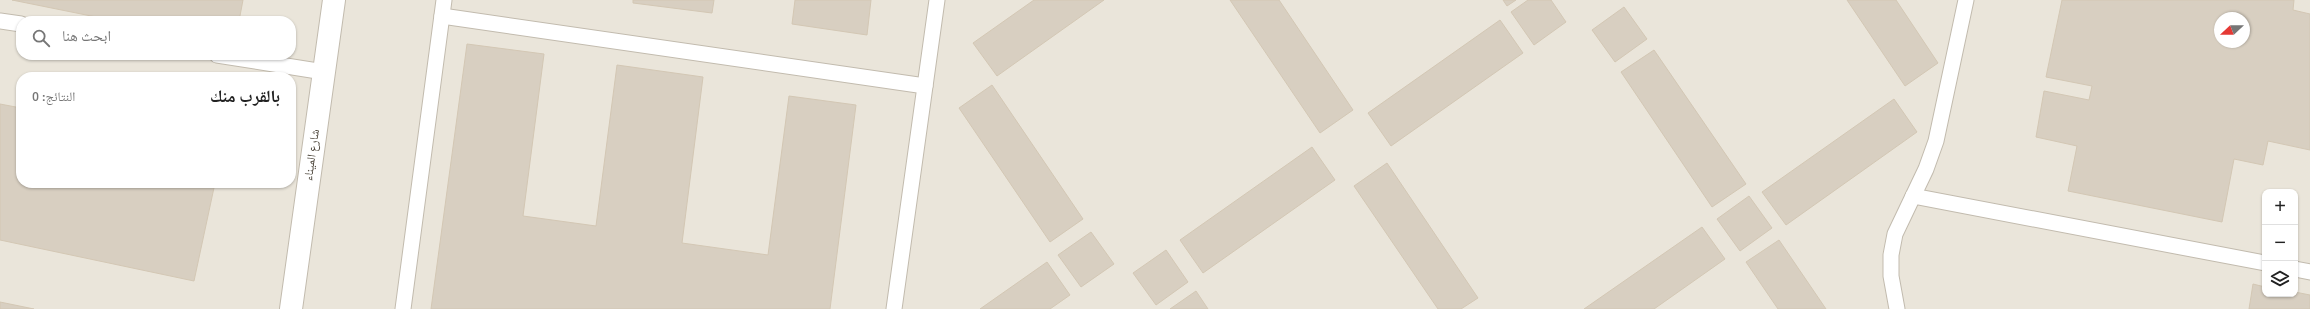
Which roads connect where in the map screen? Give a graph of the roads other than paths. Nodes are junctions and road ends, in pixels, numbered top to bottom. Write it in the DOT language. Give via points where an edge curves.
graph roads {
  1 [pos="334,0"];
  2 [pos="444,0"];
  3 [pos="937,0"];
  4 [pos="1966,0"];
  5 [pos="442,16"];
  6 [pos="0,21"];
  7 [pos="16,23"];
  8 [pos="248,60"];
  9 [pos="324,72"];
  10 [pos="925,86"];
  11 [pos="1913,196"];
  12 [pos="2262,263"];
  13 [pos="2298,270"];
  14 [pos="2310,272"];
  15 [pos="291,309"];
  16 [pos="403,309"];
  17 [pos="894,309"];
  18 [pos="1897,309"];
  1 -- 9 [label="street, شارع الميناء"];
  2 -- 5 [label="lane"];
  3 -- 10 [label="lane"];
  4 -- 11 [label="lane" via="1936,140"];
  5 -- 10 [label="lane"];
  5 -- 16 [label="lane"];
  6 -- 7 [label="lane"];
  8 -- 9 [label="lane"];
  9 -- 15 [label="street, شارع الميناء"];
  10 -- 17 [label="lane"];
  11 -- 12 [label="lane"];
  11 -- 18 [label="lane" via="1895,234 1891,255 1891,276"];
  13 -- 14 [label="lane"];
}
